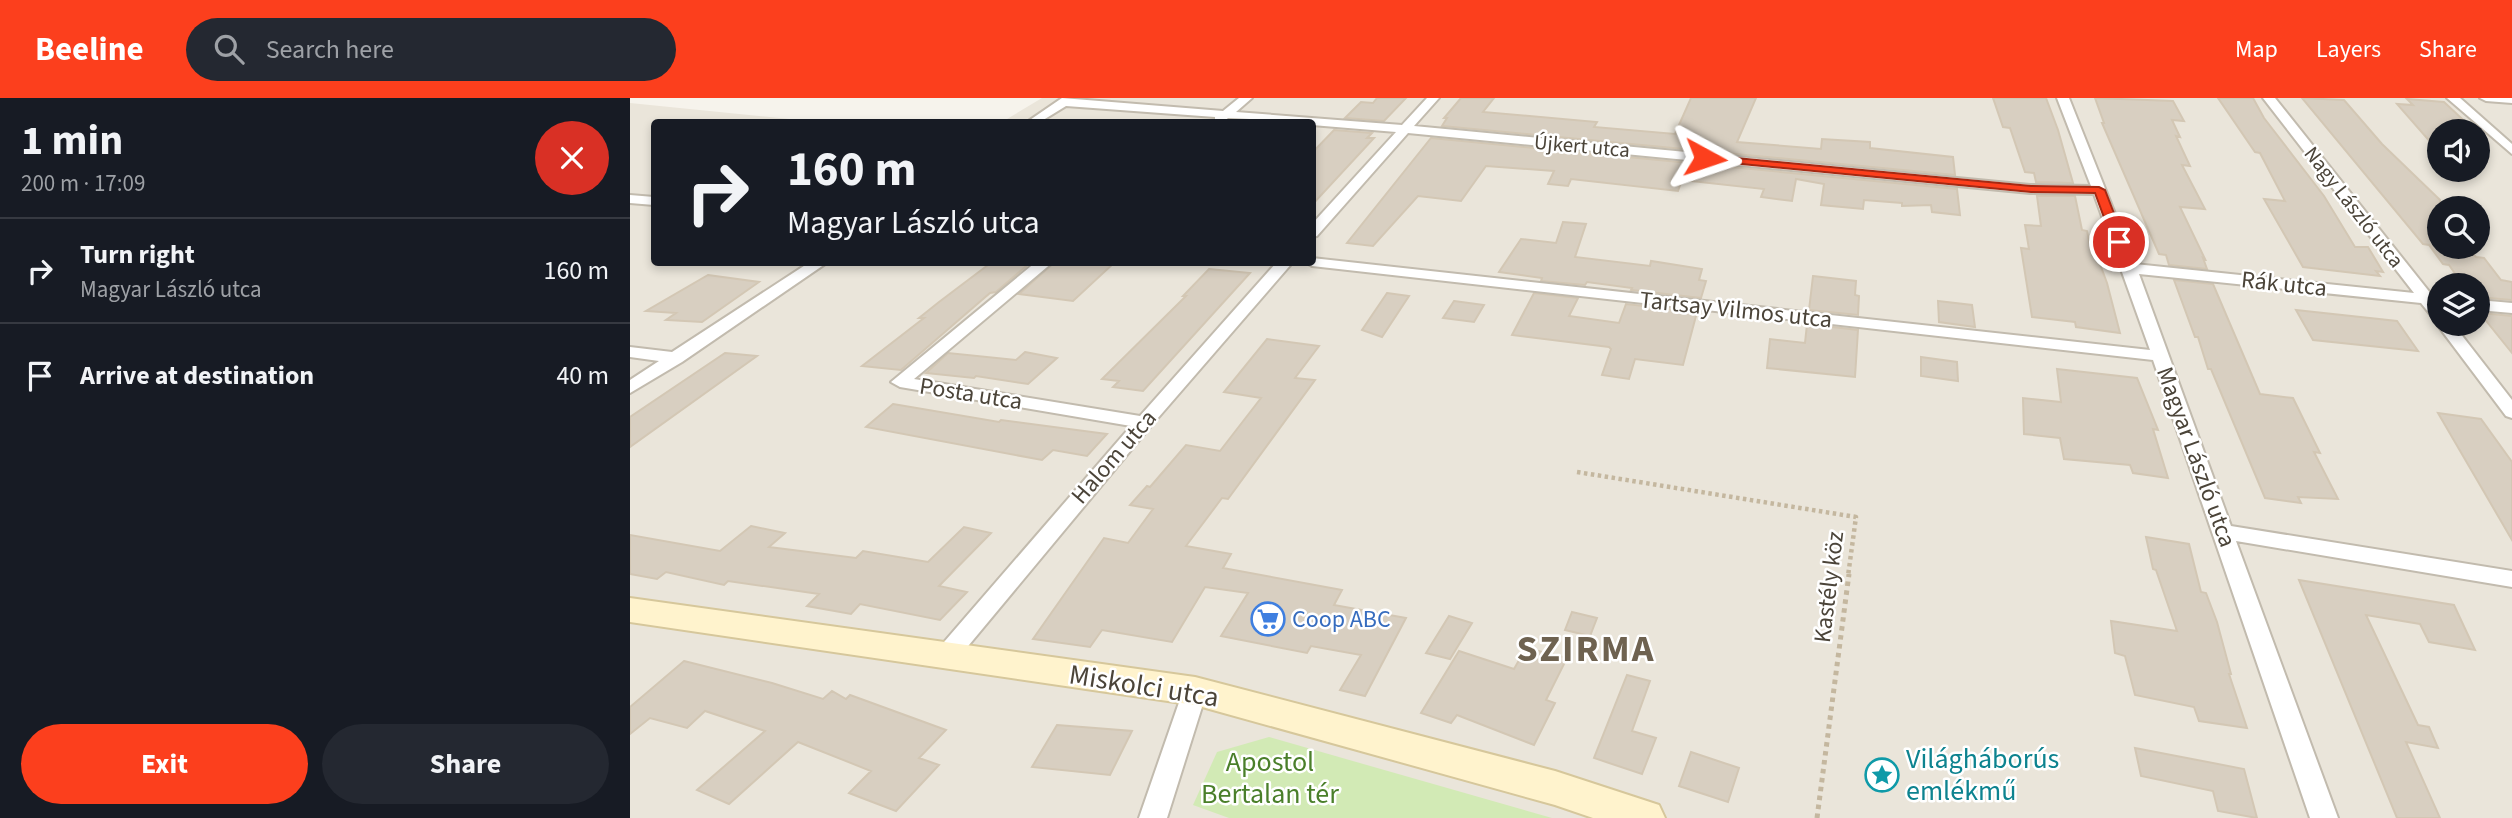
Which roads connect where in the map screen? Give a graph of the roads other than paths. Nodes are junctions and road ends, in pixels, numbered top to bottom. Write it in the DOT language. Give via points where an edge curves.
graph roads {
  1 [pos="1246,98"];
  2 [pos="1433,98"];
  3 [pos="2063,98"];
  4 [pos="2269,98"];
  5 [pos="2452,98"];
  6 [pos="2486,98"];
  7 [pos="1067,100"];
  8 [pos="2512,100"];
  9 [pos="1038,119"];
  10 [pos="1219,119"];
  11 [pos="1316,124"];
  12 [pos="1406,129"];
  13 [pos="2512,150"];
  14 [pos="2099,190"];
  15 [pos="630,198"];
  16 [pos="651,201"];
  17 [pos="1316,229"];
  18 [pos="1316,262"];
  19 [pos="815,266"];
  20 [pos="1041,266"];
  21 [pos="1282,266"];
  22 [pos="2129,268"];
  23 [pos="2427,293"];
  24 [pos="2427,299"];
  25 [pos="2490,305"];
  26 [pos="2512,308"];
  27 [pos="2454,336"];
  28 [pos="630,352"];
  29 [pos="2160,356"];
  30 [pos="677,358"];
  31 [pos="630,388"];
  32 [pos="2512,412"];
  33 [pos="1144,422"];
  34 [pos="2224,532"];
  35 [pos="2512,579"];
  36 [pos="630,610"];
  37 [pos="946,656"];
  38 [pos="1195,691"];
  39 [pos="1153,818"];
  40 [pos="1645,818"];
  41 [pos="2324,818"];
  1 -- 10 [label="street"];
  2 -- 12 [label="street"];
  3 -- 14 [label="street, Magyar László utca"];
  4 -- 23 [label="street, Nagy László utca"];
  5 -- 13 [label="street"];
  6 -- 8 [label="street"];
  7 -- 9 [label="street"];
  7 -- 10 [label="street, Újkert utca"];
  11 -- 12 [label="street, Újkert utca"];
  12 -- 14 [label="street, Újkert utca" via="2031,189"];
  12 -- 17 [label="street"];
  14 -- 22 [label="street, Magyar László utca"];
  15 -- 16 [label="street"];
  18 -- 29 [label="street, Tartsay Vilmos utca"];
  19 -- 30 [label="street"];
  20 -- 33 [label="street, Posta utca" via="900,382"];
  21 -- 33 [label="street, Halom utca"];
  22 -- 24 [label="street, Rák utca"];
  22 -- 29 [label="street, Magyar László utca"];
  25 -- 26 [label="street"];
  27 -- 32 [label="street"];
  28 -- 30 [label="street"];
  29 -- 34 [label="street, Magyar László utca"];
  30 -- 31 [label="street"];
  33 -- 37 [label="street, Halom utca"];
  34 -- 35 [label="street"];
  34 -- 41 [label="street, Magyar László utca"];
  36 -- 37 [label="main road, Miskolci utca"];
  37 -- 38 [label="main road, Miskolci utca"];
  38 -- 39 [label="street"];
  38 -- 40 [label="main road, Miskolci utca" via="1555,788"];
}
